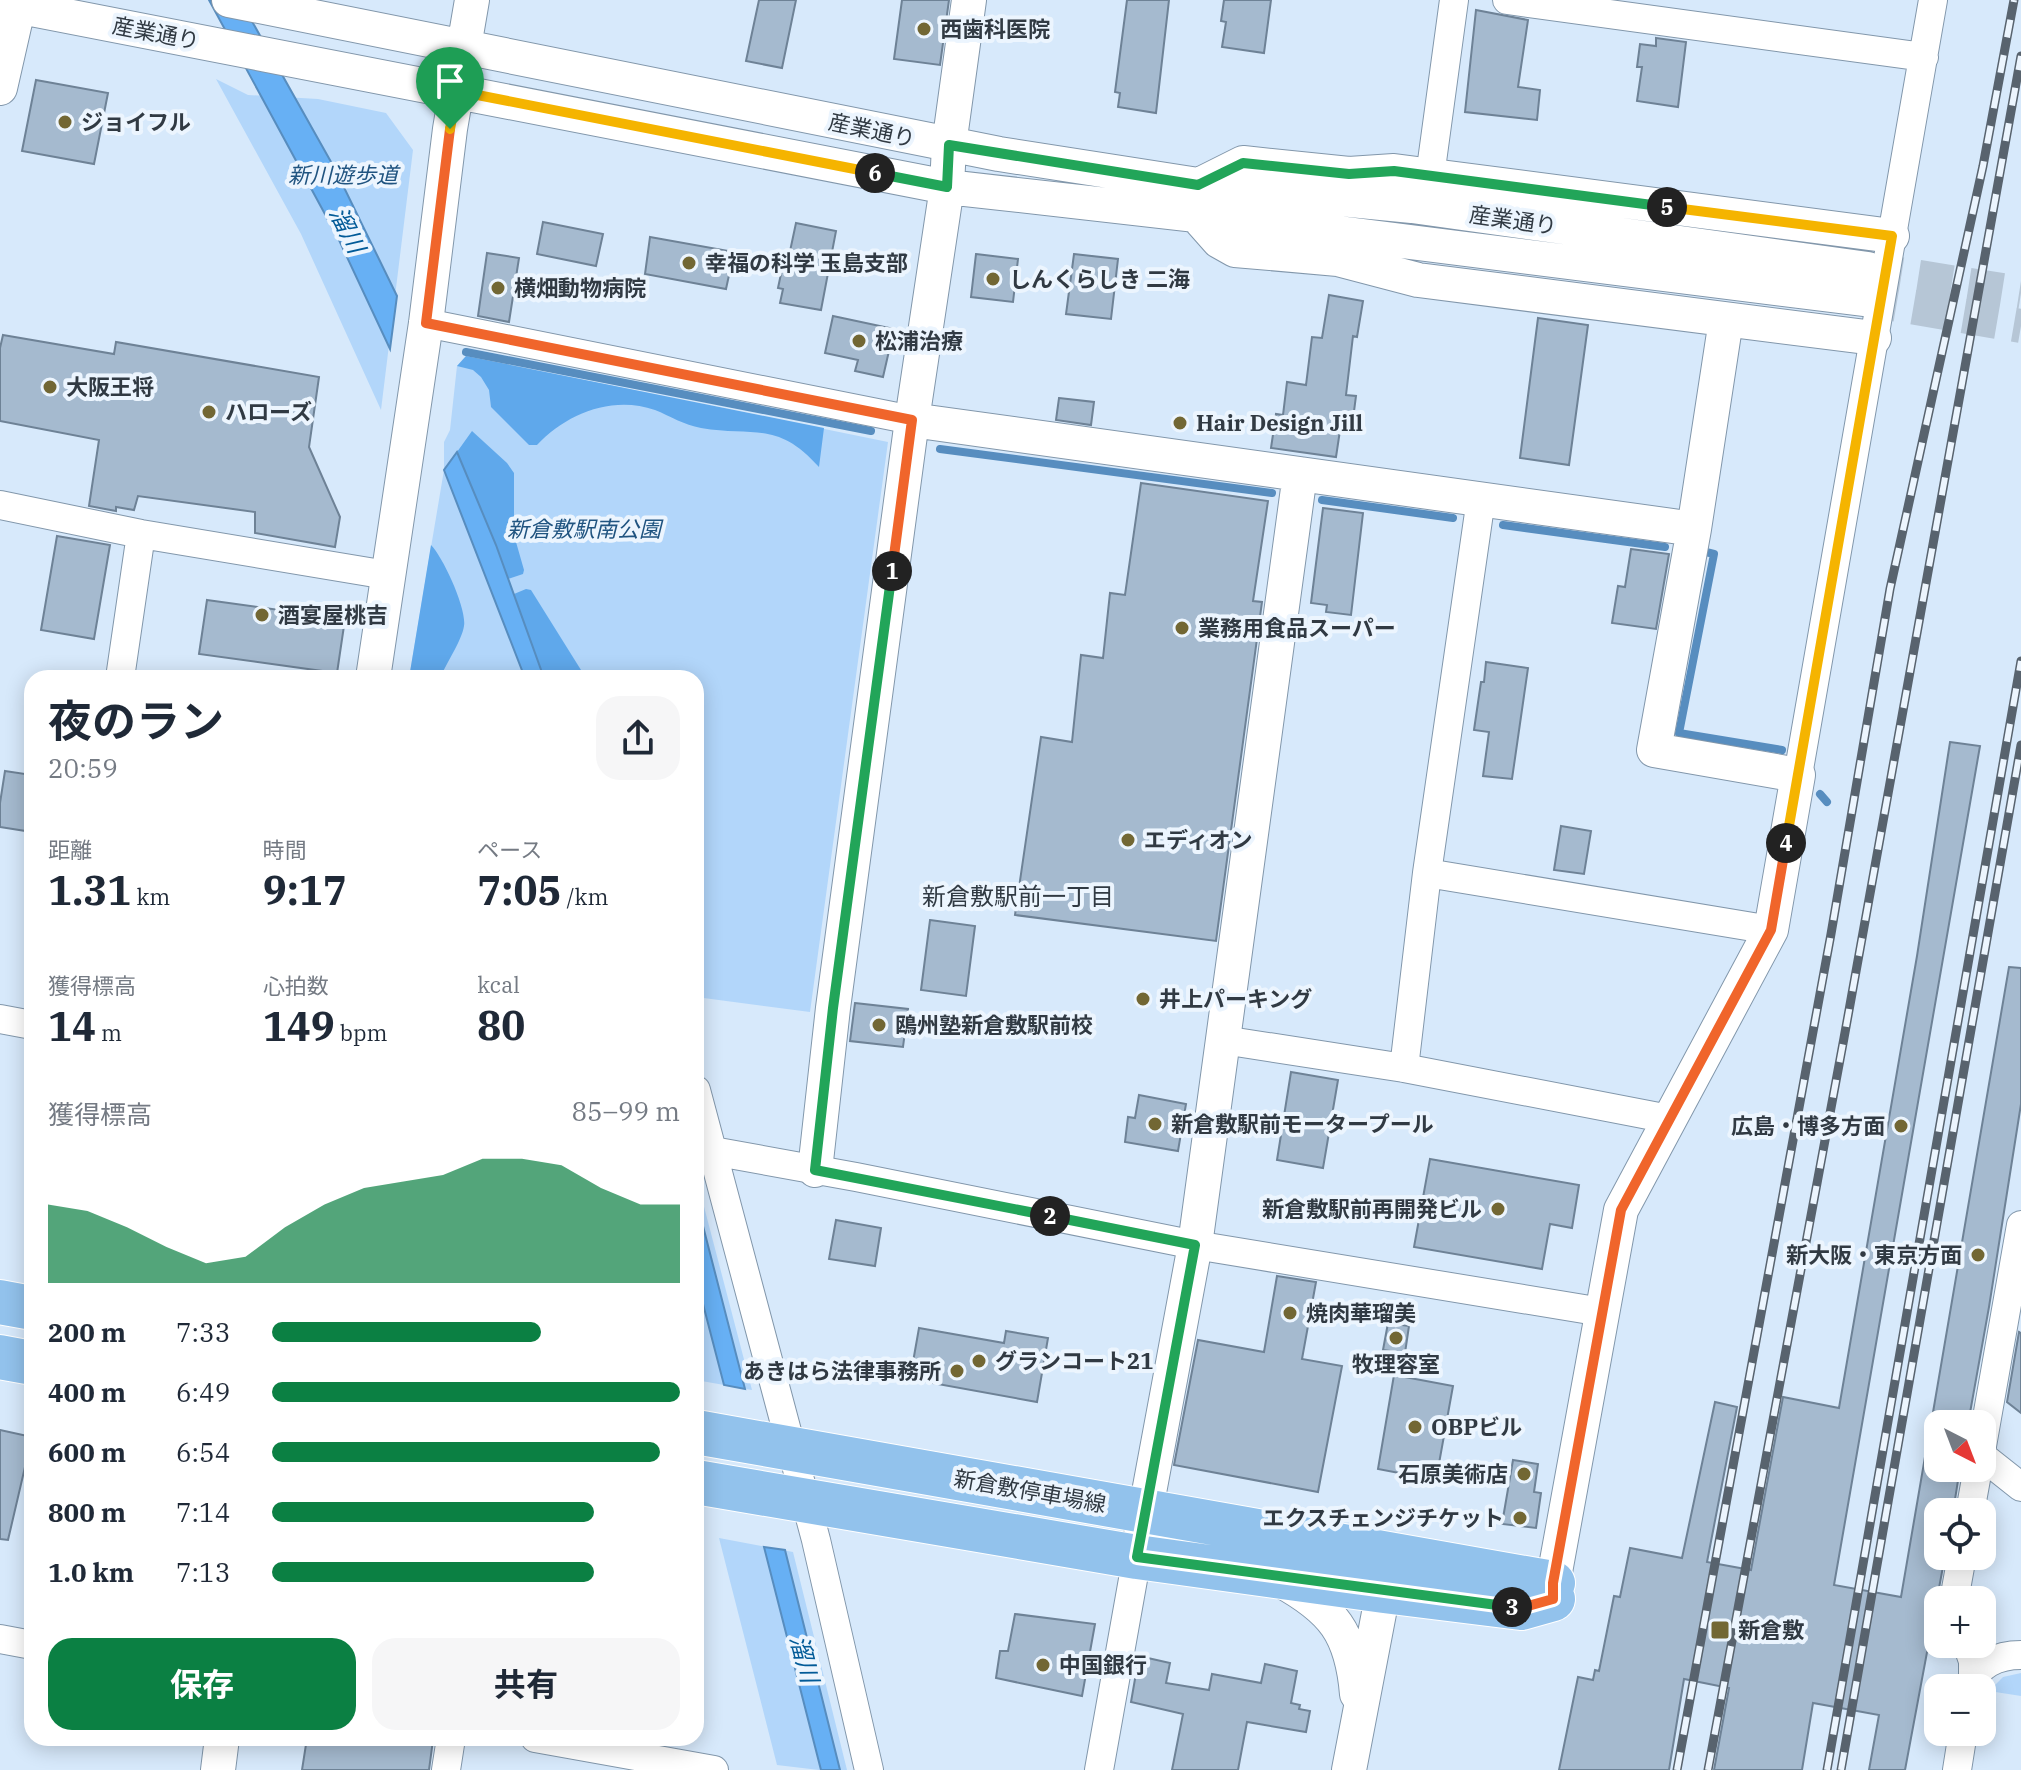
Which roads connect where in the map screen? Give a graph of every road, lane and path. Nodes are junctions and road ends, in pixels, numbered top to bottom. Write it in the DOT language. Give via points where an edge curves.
graph roads {
  1 [pos="229,0"];
  2 [pos="472,0"];
  3 [pos="969,0"];
  4 [pos="1454,0"];
  5 [pos="1933,0"];
  6 [pos="1524,1"];
  7 [pos="13,3"];
  8 [pos="1686,12"];
  9 [pos="465,46"];
  10 [pos="1924,57"];
  11 [pos="0,88"];
  12 [pos="457,91"];
  13 [pos="949,145"];
  14 [pos="1430,176"];
  15 [pos="947,187"];
  16 [pos="1197,200"];
  17 [pos="1892,236"];
  18 [pos="1866,284"];
  19 [pos="1726,320"];
  20 [pos="426,323"];
  21 [pos="1874,338"];
  22 [pos="912,420"];
  23 [pos="1300,474"];
  24 [pos="1481,499"];
  25 [pos="0,505"];
  26 [pos="1694,529"];
  27 [pos="141,534"];
  28 [pos="387,575"];
  29 [pos="121,670"];
  30 [pos="374,670"];
  31 [pos="1798,775"];
  32 [pos="1427,873"];
  33 [pos="1771,930"];
  34 [pos="0,1019"];
  35 [pos="24,1024"];
  36 [pos="1223,1040"];
  37 [pos="1404,1068"];
  38 [pos="1669,1119"];
  39 [pos="704,1150"];
  40 [pos="815,1170"];
  41 [pos="2021,1225"];
  42 [pos="1195,1245"];
  43 [pos="0,1302"];
  44 [pos="24,1306"];
  45 [pos="1602,1312"];
  46 [pos="0,1357"];
  47 [pos="24,1362"];
  48 [pos="1988,1410"];
  49 [pos="704,1433"];
  50 [pos="790,1447"];
  51 [pos="1996,1467"];
  52 [pos="704,1483"];
  53 [pos="2021,1487"];
  54 [pos="805,1501"];
  55 [pos="1144,1512"];
  56 [pos="1137,1557"];
  57 [pos="1386,1573"];
  58 [pos="1272,1576"];
  59 [pos="1553,1591"];
  60 [pos="0,1639"];
  61 [pos="24,1644"];
  62 [pos="0,1645"];
  63 [pos="2021,1655"];
  64 [pos="1978,1674"];
  65 [pos="1359,1719"];
  66 [pos="221,1746"];
  67 [pos="450,1746"];
  68 [pos="577,1746"];
  69 [pos="1961,1746"];
  70 [pos="697,1769"];
  71 [pos="218,1770"];
  72 [pos="446,1770"];
  73 [pos="869,1770"];
  74 [pos="1099,1770"];
  75 [pos="1349,1770"];
  76 [pos="1957,1770"];
  1 -- 9 [label="street, 産業通り"];
  2 -- 9 [label="street"];
  3 -- 13 [label="street"];
  4 -- 14 [label="street"];
  5 -- 10 [label="street"];
  6 -- 8 [label="street"];
  7 -- 11 [label="street"];
  7 -- 12 [label="street, 産業通り"];
  8 -- 10 [label="street"];
  9 -- 12 [label="street"];
  9 -- 13 [label="street, 産業通り"];
  10 -- 17 [label="street"];
  12 -- 15 [label="street, 産業通り"];
  12 -- 20 [label="street"];
  13 -- 15 [label="street"];
  13 -- 16 [label="street, 産業通り"];
  14 -- 16 [label="street" via="1243,163"];
  14 -- 17 [label="street"];
  15 -- 16 [label="street, 産業通り"];
  15 -- 22 [label="street"];
  16 -- 18 [label="street, 産業通り"];
  16 -- 19 [label="street" via="1219,241 1235,250 1338,259 1418,280"];
  17 -- 21 [label="street"];
  19 -- 21 [label="street"];
  19 -- 26 [label="street"];
  20 -- 22 [label="street"];
  20 -- 28 [label="street"];
  21 -- 31 [label="street"];
  22 -- 23 [label="street"];
  22 -- 40 [label="street"];
  23 -- 24 [label="street"];
  23 -- 36 [label="street"];
  24 -- 26 [label="street"];
  24 -- 32 [label="street"];
  25 -- 27 [label="street"];
  26 -- 31 [label="street" via="1654,750"];
  27 -- 28 [label="street"];
  27 -- 29 [label="street"];
  28 -- 30 [label="street"];
  31 -- 33 [label="street"];
  32 -- 33 [label="street"];
  32 -- 37 [label="street"];
  33 -- 38 [label="street"];
  34 -- 35 [label="street"];
  36 -- 37 [label="street"];
  36 -- 42 [label="street"];
  37 -- 38 [label="street"];
  38 -- 45 [label="street" via="1621,1210"];
  39 -- 40 [label="street"];
  39 -- 50 [label="street"];
  40 -- 42 [label="street"];
  41 -- 48 [label="street"];
  42 -- 45 [label="street"];
  42 -- 55 [label="street"];
  43 -- 44 [label="main road"];
  45 -- 59 [label="street"];
  46 -- 47 [label="main road"];
  49 -- 50 [label="main road, 新倉敷停車場線"];
  50 -- 54 [label="street"];
  50 -- 55 [label="main road, 新倉敷停車場線"];
  51 -- 53 [label="street"];
  52 -- 54 [label="main road, 新倉敷停車場線"];
  54 -- 56 [label="main road, 新倉敷停車場線"];
  54 -- 73 [label="street"];
  55 -- 56 [label="street"];
  55 -- 57 [label="main road, 新倉敷停車場線"];
  56 -- 58 [label="main road, 新倉敷停車場線"];
  56 -- 74 [label="street"];
  57 -- 58 [label="main road, 新倉敷停車場線"];
  57 -- 59 [label="main road, 新倉敷停車場線" via="1521,1608"];
  57 -- 65 [label="street"];
  58 -- 65 [label="street" via="1311,1597 1343,1636 1355,1671"];
  60 -- 61 [label="street"];
  60 -- 62 [label="street"];
  63 -- 64 [label="street" via="1999,1658"];
  65 -- 75 [label="street"];
  66 -- 71 [label="street"];
  67 -- 72 [label="street"];
  68 -- 70 [label="street"];
  69 -- 76 [label="street"];
}
